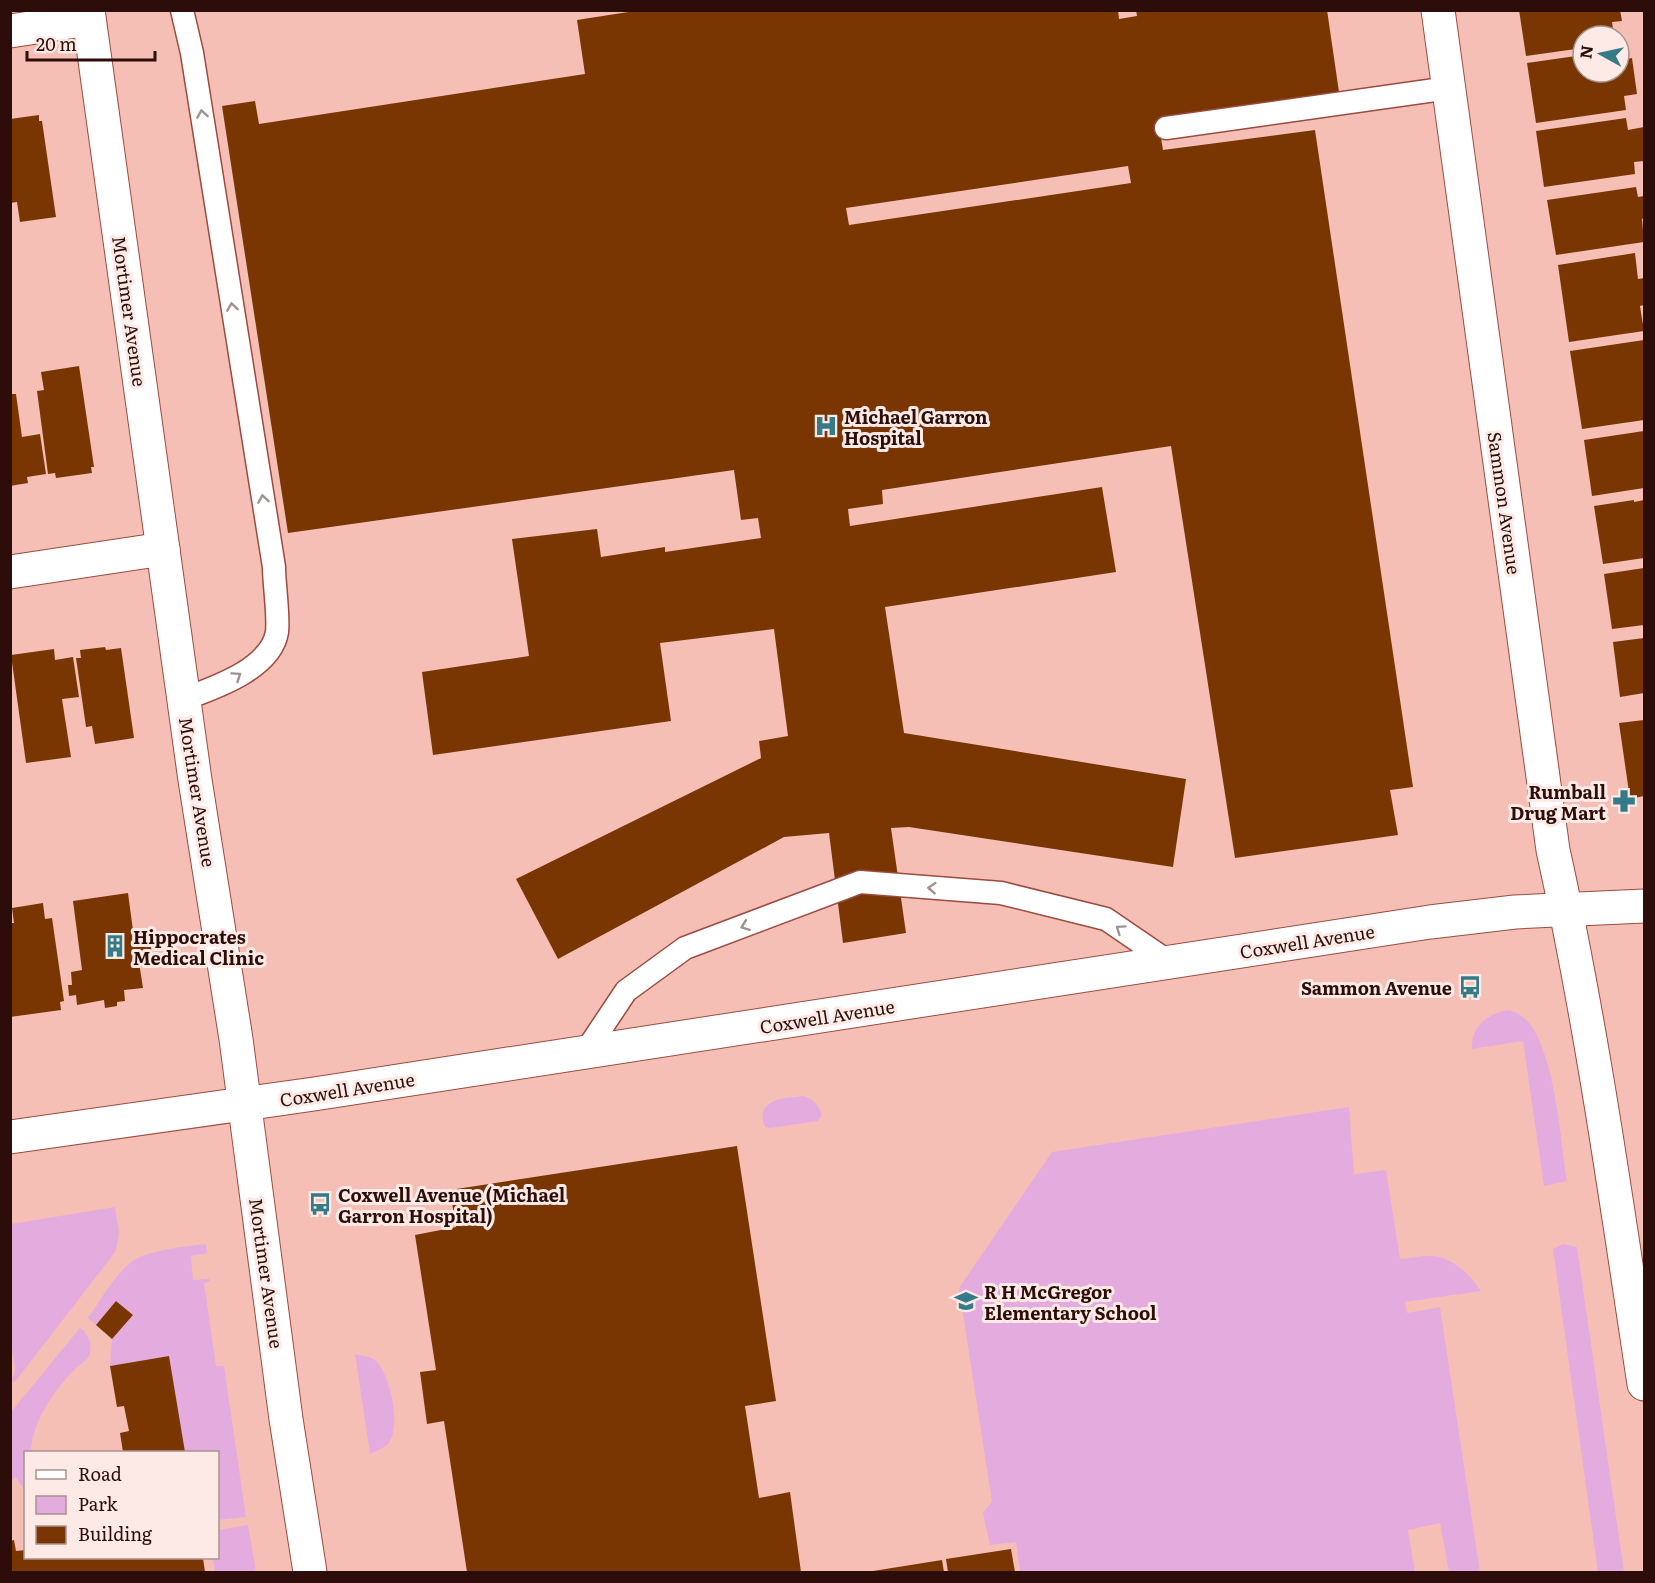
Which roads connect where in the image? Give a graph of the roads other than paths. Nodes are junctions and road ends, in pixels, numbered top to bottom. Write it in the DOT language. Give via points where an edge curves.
graph roads {
  1 [pos="182,10"];
  2 [pos="1438,10"];
  3 [pos="88,15"];
  4 [pos="10,31"];
  5 [pos="1449,88"];
  6 [pos="1166,128"];
  7 [pos="163,549"];
  8 [pos="10,572"];
  9 [pos="184,699"];
  10 [pos="1644,906"];
  11 [pos="1566,910"];
  12 [pos="1168,962"];
  13 [pos="586,1051"];
  14 [pos="245,1104"];
  15 [pos="10,1137"];
  16 [pos="1644,1384"];
  17 [pos="310,1572"];
  9 -- 1 [label="lane, one-way" via="227,683 264,658 277,633 274,567"];
  2 -- 5 [label="street, Sammon Avenue"];
  3 -- 4 [label="street"];
  3 -- 7 [label="street, Mortimer Avenue"];
  5 -- 6 [label="lane"];
  5 -- 11 [label="street, Sammon Avenue" via="1553,850"];
  7 -- 8 [label="street"];
  7 -- 9 [label="street, Mortimer Avenue"];
  9 -- 14 [label="street, Mortimer Avenue"];
  10 -- 11 [label="street, Coxwell Avenue"];
  11 -- 12 [label="street, Coxwell Avenue" via="1430,922"];
  11 -- 16 [label="street, Sammon Avenue"];
  12 -- 13 [label="street, Coxwell Avenue"];
  12 -- 13 [label="lane, one-way" via="1106,919 1001,893 860,882 685,948 626,992"];
  13 -- 14 [label="street, Coxwell Avenue"];
  14 -- 15 [label="street, Coxwell Avenue"];
  14 -- 17 [label="street, Mortimer Avenue"];
}
